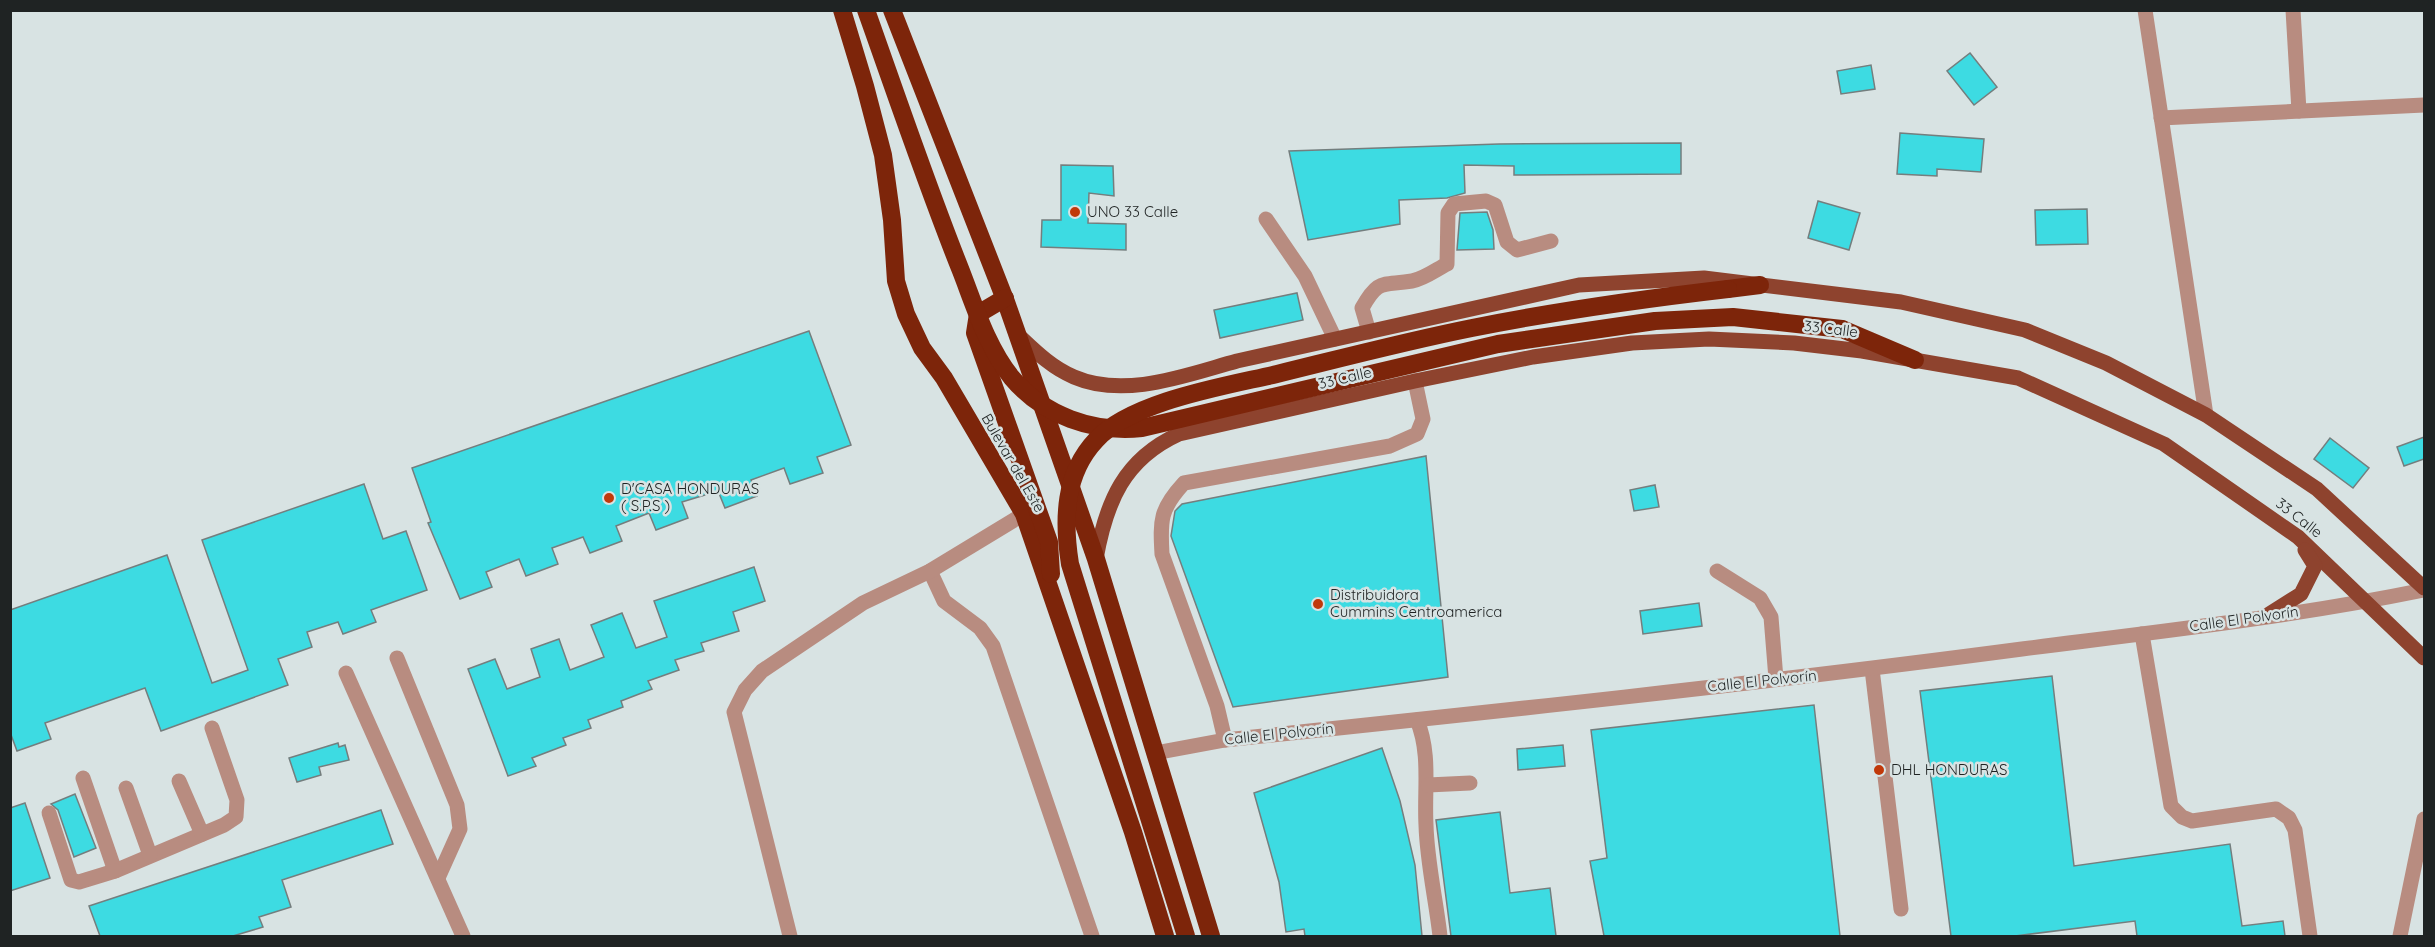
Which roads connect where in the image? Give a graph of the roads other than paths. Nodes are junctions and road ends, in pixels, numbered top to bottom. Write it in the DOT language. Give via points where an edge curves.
graph roads {
  1 [pos="842,10"];
  2 [pos="866,10"];
  3 [pos="892,10"];
  4 [pos="2145,10"];
  5 [pos="2293,10"];
  6 [pos="2424,105"];
  7 [pos="2299,111"];
  8 [pos="2161,118"];
  9 [pos="1266,219"];
  10 [pos="1551,241"];
  11 [pos="1760,285"];
  12 [pos="1005,298"];
  13 [pos="1369,332"];
  14 [pos="1018,335"];
  15 [pos="1335,339"];
  16 [pos="1915,360"];
  17 [pos="1184,376"];
  18 [pos="1415,381"];
  19 [pos="2206,415"];
  20 [pos="1197,430"];
  21 [pos="1024,514"];
  22 [pos="2298,537"];
  23 [pos="1096,559"];
  24 [pos="930,571"];
  25 [pos="1717,571"];
  26 [pos="2424,589"];
  27 [pos="1052,596"];
  28 [pos="2368,602"];
  29 [pos="2266,616"];
  30 [pos="2142,634"];
  31 [pos="397,658"];
  32 [pos="2424,658"];
  33 [pos="1872,669"];
  34 [pos="346,673"];
  35 [pos="1776,679"];
  36 [pos="1417,720"];
  37 [pos="212,728"];
  38 [pos="1226,740"];
  39 [pos="1155,753"];
  40 [pos="83,778"];
  41 [pos="179,781"];
  42 [pos="1470,783"];
  43 [pos="1428,785"];
  44 [pos="126,788"];
  45 [pos="49,813"];
  46 [pos="2424,819"];
  47 [pos="202,834"];
  48 [pos="150,855"];
  49 [pos="115,871"];
  50 [pos="438,878"];
  51 [pos="1900,909"];
  52 [pos="463,936"];
  53 [pos="790,936"];
  54 [pos="1092,936"];
  55 [pos="1165,936"];
  56 [pos="1186,936"];
  57 [pos="1211,936"];
  58 [pos="1440,936"];
  59 [pos="2310,936"];
  60 [pos="2400,936"];
  1 -- 21 [label="highway, Bulevar del Este" via="883,155 896,281 906,314 922,348 945,378"];
  2 -- 16 [label="highway, bridge" via="952,249 993,348 1025,392 1041,405 1077,422 1118,430 1142,428 1498,344 1655,321 1732,318 1842,329"];
  3 -- 12 [label="highway"];
  4 -- 8 [label="street"];
  5 -- 7 [label="street"];
  6 -- 7 [label="street"];
  7 -- 8 [label="street"];
  8 -- 19 [label="street"];
  9 -- 15 [label="street" via="1305,276"];
  10 -- 13 [label="street" via="1517,250 1507,242 1495,205 1486,201 1454,204 1448,213 1447,264 1414,281 1384,283 1370,294 1362,308"];
  11 -- 13 [label="main road, 33 Calle" via="1704,278 1579,285"];
  11 -- 19 [label="main road, 33 Calle" via="1901,302 2025,330 2106,363"];
  11 -- 56 [label="highway, bridge" via="1617,302 1472,328 1245,382 1145,409 1114,424 1084,453 1071,481 1067,502 1070,564"];
  12 -- 14 [label="highway"];
  12 -- 27 [label="highway" via="978,314 975,329 1049,542"];
  13 -- 15 [label="main road, 33 Calle"];
  14 -- 17 [label="main road, 33 Calle" via="1058,369 1088,382 1123,386"];
  14 -- 23 [label="highway"];
  15 -- 17 [label="main road, 33 Calle"];
  16 -- 18 [label="main road, 33 Calle" via="1794,343 1709,339 1632,343 1533,357"];
  16 -- 22 [label="main road, 33 Calle" via="2018,378 2164,444"];
  17 -- 20 [label="main road"];
  18 -- 20 [label="main road, 33 Calle"];
  18 -- 38 [label="street" via="1423,419 1418,434 1390,446 1184,483 1167,501 1160,527 1162,554"];
  19 -- 26 [label="main road, 33 Calle" via="2317,489"];
  20 -- 23 [label="main road, 33 Calle" via="1152,448 1135,464 1120,484 1105,521"];
  21 -- 24 [label="street"];
  21 -- 27 [label="highway, Bulevar del Este"];
  22 -- 28 [label="main road, 33 Calle"];
  22 -- 29 [label="main road" via="2315,566 2301,594"];
  23 -- 39 [label="highway"];
  24 -- 53 [label="street" via="863,603 762,671 745,690 734,712"];
  24 -- 54 [label="street" via="944,601 980,628 993,646"];
  25 -- 35 [label="street" via="1760,598 1771,617"];
  26 -- 28 [label="street, Calle El Polvorín"];
  27 -- 55 [label="highway, Bulevar del Este"];
  28 -- 29 [label="street, Calle El Polvorín"];
  28 -- 32 [label="main road, 33 Calle"];
  29 -- 30 [label="street, Calle El Polvorín"];
  30 -- 33 [label="street, Calle El Polvorín"];
  30 -- 59 [label="street" via="2171,806 2192,821 2276,809 2289,818 2295,830"];
  31 -- 50 [label="street" via="457,805 460,829"];
  33 -- 35 [label="street, Calle El Polvorín"];
  33 -- 51 [label="street"];
  34 -- 50 [label="street"];
  35 -- 36 [label="street, Calle El Polvorín"];
  36 -- 38 [label="street, Calle El Polvorín"];
  36 -- 43 [label="street" via="1424,736"];
  37 -- 47 [label="street" via="237,800 236,817"];
  38 -- 39 [label="street, Calle El Polvorín"];
  39 -- 57 [label="highway"];
  40 -- 49 [label="street"];
  41 -- 47 [label="street"];
  42 -- 43 [label="street"];
  43 -- 58 [label="street" via="1425,826"];
  44 -- 48 [label="street"];
  45 -- 49 [label="street" via="71,880 79,882"];
  46 -- 60 [label="street"];
  47 -- 48 [label="street"];
  48 -- 49 [label="street"];
  50 -- 52 [label="street"];
}
